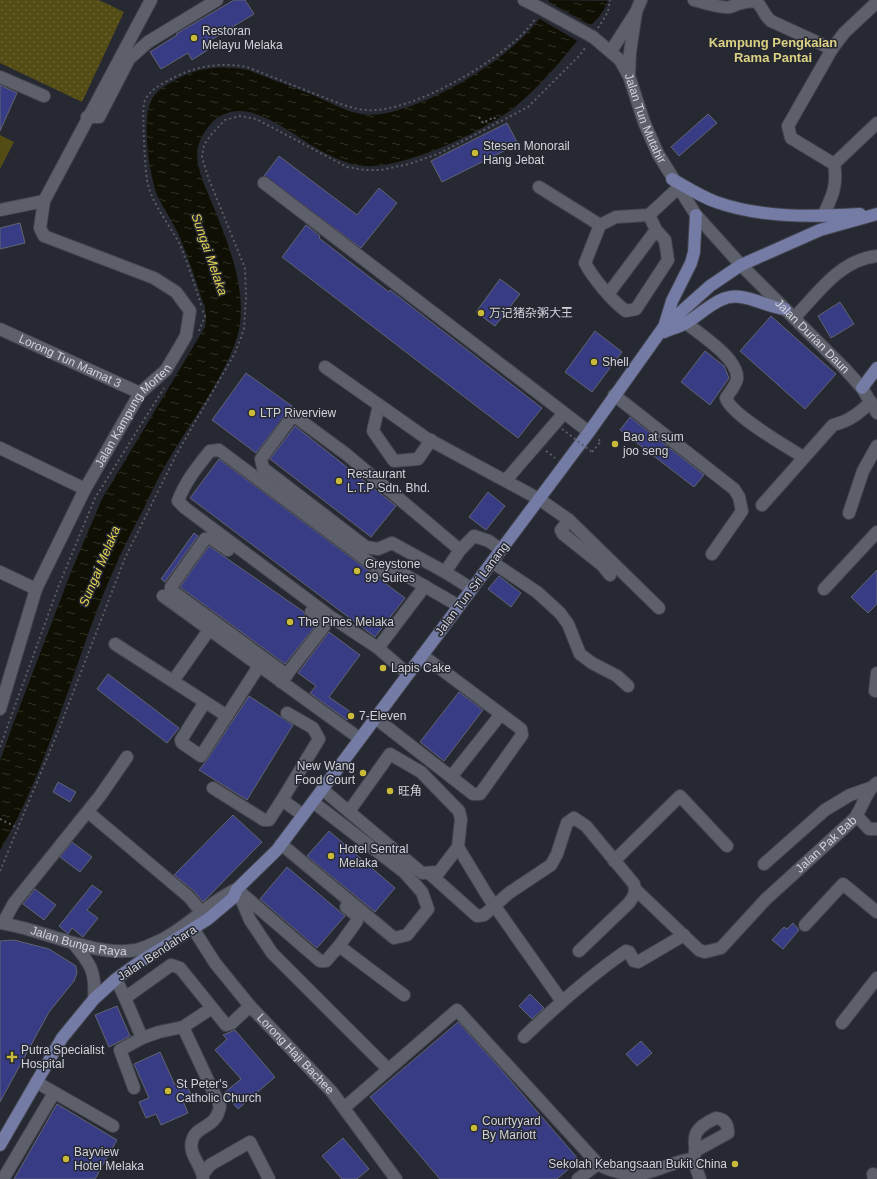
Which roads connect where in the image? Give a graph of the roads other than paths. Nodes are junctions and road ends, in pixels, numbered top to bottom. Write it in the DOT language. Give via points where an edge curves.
graph roads {
  1 [pos="151,0"];
  2 [pos="217,0"];
  3 [pos="524,0"];
  4 [pos="641,0"];
  5 [pos="694,0"];
  6 [pos="877,2"];
  7 [pos="636,12"];
  8 [pos="832,49"];
  9 [pos="611,52"];
  10 [pos="629,76"];
  11 [pos="0,77"];
  12 [pos="44,96"];
  13 [pos="87,117"];
  14 [pos="877,123"];
  15 [pos="834,164"];
  16 [pos="264,183"];
  17 [pos="675,183"];
  18 [pos="539,187"];
  19 [pos="44,201"];
  20 [pos="0,210"];
  21 [pos="877,213"];
  22 [pos="649,215"];
  23 [pos="696,215"];
  24 [pos="823,216"];
  25 [pos="600,225"];
  26 [pos="656,230"];
  27 [pos="877,256"];
  28 [pos="741,265"];
  29 [pos="608,293"];
  30 [pos="785,309"];
  31 [pos="794,317"];
  32 [pos="686,323"];
  33 [pos="0,329"];
  34 [pos="660,332"];
  35 [pos="326,367"];
  36 [pos="877,368"];
  37 [pos="862,388"];
  38 [pos="140,393"];
  39 [pos="614,395"];
  40 [pos="379,405"];
  41 [pos="874,408"];
  42 [pos="564,414"];
  43 [pos="588,432"];
  44 [pos="430,440"];
  45 [pos="877,446"];
  46 [pos="0,448"];
  47 [pos="803,457"];
  48 [pos="506,480"];
  49 [pos="84,489"];
  50 [pos="539,499"];
  51 [pos="762,505"];
  52 [pos="850,513"];
  53 [pos="569,520"];
  54 [pos="877,532"];
  55 [pos="460,550"];
  56 [pos="500,550"];
  57 [pos="712,554"];
  58 [pos="492,562"];
  59 [pos="0,572"];
  60 [pos="446,572"];
  61 [pos="610,575"];
  62 [pos="425,586"];
  63 [pos="36,589"];
  64 [pos="472,589"];
  65 [pos="824,589"];
  66 [pos="163,596"];
  67 [pos="459,606"];
  68 [pos="659,608"];
  69 [pos="209,630"];
  70 [pos="114,644"];
  71 [pos="378,648"];
  72 [pos="422,655"];
  73 [pos="259,666"];
  74 [pos="877,673"];
  75 [pos="408,674"];
  76 [pos="284,678"];
  77 [pos="173,681"];
  78 [pos="628,686"];
  79 [pos="875,690"];
  80 [pos="205,702"];
  81 [pos="0,709"];
  82 [pos="287,713"];
  83 [pos="500,714"];
  84 [pos="227,716"];
  85 [pos="374,717"];
  86 [pos="359,738"];
  87 [pos="127,757"];
  88 [pos="452,777"];
  89 [pos="874,786"];
  90 [pos="212,788"];
  91 [pos="322,788"];
  92 [pos="282,800"];
  93 [pos="313,802"];
  94 [pos="350,810"];
  95 [pos="88,812"];
  96 [pos="303,815"];
  97 [pos="857,816"];
  98 [pos="877,829"];
  99 [pos="726,846"];
  100 [pos="279,847"];
  101 [pos="458,847"];
  102 [pos="614,861"];
  103 [pos="764,864"];
  104 [pos="430,874"];
  105 [pos="636,889"];
  106 [pos="238,890"];
  107 [pos="495,904"];
  108 [pos="877,912"];
  109 [pos="205,916"];
  110 [pos="2,923"];
  111 [pos="805,925"];
  112 [pos="192,926"];
  113 [pos="684,935"];
  114 [pos="73,943"];
  115 [pos="339,946"];
  116 [pos="579,951"];
  117 [pos="877,978"];
  118 [pos="116,979"];
  119 [pos="404,995"];
  120 [pos="125,998"];
  121 [pos="94,999"];
  122 [pos="561,1000"];
  123 [pos="250,1006"];
  124 [pos="212,1008"];
  125 [pos="842,1023"];
  126 [pos="183,1027"];
  127 [pos="524,1037"];
  128 [pos="142,1038"];
  129 [pos="388,1069"];
  130 [pos="36,1082"];
  131 [pos="134,1088"];
  132 [pos="54,1093"];
  133 [pos="345,1107"];
  134 [pos="113,1126"];
  135 [pos="0,1145"];
  136 [pos="695,1150"];
  137 [pos="598,1164"];
  138 [pos="695,1165"];
  139 [pos="203,1177"];
  140 [pos="3,1179"];
  141 [pos="268,1179"];
  142 [pos="396,1179"];
  143 [pos="578,1179"];
  144 [pos="700,1179"];
  1 -- 13 [label="street, Jalan Kampung Morten"];
  2 -- 13 [label="street" via="148,42 129,59 99,118"];
  3 -- 9 [label="street, Jalan Tun Mutahir, bridge" via="595,32"];
  4 -- 7 [label="street"];
  5 -- 8 [label="street" via="729,8 743,1 753,0 771,21"];
  6 -- 8 [label="street" via="844,33"];
  7 -- 9 [label="street"];
  7 -- 10 [label="street"];
  8 -- 15 [label="street" via="788,126 791,138"];
  9 -- 10 [label="street, Jalan Tun Mutahir" via="620,60"];
  10 -- 17 [label="street, Jalan Tun Mutahir" via="644,122 658,154"];
  11 -- 12 [label="street"];
  13 -- 19 [label="street, Jalan Kampung Morten"];
  14 -- 15 [label="street"];
  15 -- 24 [label="street" via="835,185"];
  16 -- 42 [label="street"];
  17 -- 22 [label="street"];
  17 -- 23 [label="street, Jalan Tun Mutahir"];
  17 -- 24 [label="main road" via="716,202 748,210 783,215"];
  18 -- 25 [label="street"];
  19 -- 20 [label="street"];
  19 -- 38 [label="street, Jalan Kampung Morten" via="40,228 44,236 154,278 176,292 190,311 186,336 166,370"];
  21 -- 24 [label="main road"];
  21 -- 28 [label="main road, Jalan Tun Sri Lanang" via="820,230"];
  22 -- 25 [label="street" via="616,217"];
  22 -- 26 [label="street"];
  23 -- 28 [label="street, Jalan Tun Mutahir"];
  23 -- 34 [label="main road" via="691,263"];
  25 -- 29 [label="street" via="585,263"];
  26 -- 29 [label="street"];
  26 -- 29 [label="street" via="665,240 668,260 636,309 626,311"];
  27 -- 31 [label="street" via="862,258 839,270"];
  28 -- 30 [label="street, Jalan Durian Daun"];
  28 -- 34 [label="main road, Jalan Tun Sri Lanang" via="710,286"];
  30 -- 31 [label="street, Jalan Durian Daun"];
  30 -- 32 [label="main road" via="740,296 729,297"];
  31 -- 37 [label="street, Jalan Durian Daun"];
  32 -- 34 [label="main road"];
  32 -- 47 [label="street" via="732,361 737,381 726,398 728,404 747,421"];
  33 -- 38 [label="street, Lorong Tun Mamat 3"];
  34 -- 39 [label="main road, Jalan Tun Sri Lanang"];
  35 -- 40 [label="street"];
  36 -- 37 [label="main road"];
  37 -- 41 [label="street, Jalan Durian Daun"];
  38 -- 49 [label="street, Jalan Kampung Morten"];
  39 -- 43 [label="main road, Jalan Tun Sri Lanang"];
  39 -- 57 [label="street" via="734,490 739,497 742,512"];
  40 -- 44 [label="street"];
  40 -- 44 [label="street" via="373,431 394,461 418,460"];
  41 -- 47 [label="street" via="834,425"];
  42 -- 43 [label="street"];
  42 -- 48 [label="street"];
  43 -- 50 [label="main road, Jalan Tun Sri Lanang"];
  44 -- 48 [label="street"];
  45 -- 52 [label="street" via="863,471"];
  46 -- 49 [label="street"];
  47 -- 51 [label="street"];
  48 -- 50 [label="street"];
  49 -- 63 [label="street, Jalan Kampung Morten"];
  50 -- 53 [label="street"];
  50 -- 56 [label="main road, Jalan Tun Sri Lanang"];
  53 -- 61 [label="street" via="561,530 563,534 602,565"];
  53 -- 68 [label="street"];
  54 -- 65 [label="street"];
  55 -- 56 [label="street" via="474,536 489,541"];
  55 -- 60 [label="street"];
  55 -- 60 [label="street" via="346,454 297,418 291,418 261,459 263,468 366,547 378,549 392,543"];
  56 -- 58 [label="main road, Jalan Tun Sri Lanang"];
  58 -- 64 [label="main road, Jalan Tun Sri Lanang"];
  58 -- 78 [label="street" via="538,592 568,624 580,654 617,676"];
  59 -- 63 [label="street"];
  60 -- 64 [label="street"];
  62 -- 67 [label="street"];
  62 -- 71 [label="street"];
  62 -- 71 [label="street" via="400,572 381,571 219,450 210,451 194,471 182,489 178,501 185,508 331,617"];
  63 -- 81 [label="street, Jalan Kampung Morten"];
  64 -- 67 [label="main road, Jalan Tun Sri Lanang"];
  66 -- 69 [label="street"];
  67 -- 72 [label="main road, Jalan Tun Sri Lanang"];
  69 -- 73 [label="street"];
  69 -- 77 [label="street"];
  70 -- 77 [label="street"];
  71 -- 75 [label="street"];
  72 -- 75 [label="main road, Jalan Tun Sri Lanang"];
  72 -- 83 [label="street"];
  73 -- 76 [label="street"];
  73 -- 84 [label="street"];
  74 -- 79 [label="street"];
  75 -- 85 [label="main road, Jalan Tun Sri Lanang"];
  76 -- 76 [label="street" via="325,625 324,622 261,575 258,570 211,538 207,538 171,590"];
  76 -- 86 [label="street"];
  77 -- 80 [label="street"];
  80 -- 84 [label="street"];
  80 -- 84 [label="street" via="181,740 201,756"];
  82 -- 92 [label="street" via="312,728 319,739"];
  83 -- 88 [label="street"];
  83 -- 88 [label="street" via="521,729 522,735 480,794 473,794"];
  85 -- 86 [label="main road, Jalan Tun Sri Lanang"];
  85 -- 88 [label="street"];
  86 -- 91 [label="main road, Jalan Tun Sri Lanang"];
  87 -- 95 [label="street"];
  89 -- 97 [label="street, Jalan Pak Bab"];
  89 -- 103 [label="street" via="850,795 825,810"];
  90 -- 92 [label="street" via="264,820 268,820"];
  91 -- 93 [label="main road, Jalan Tun Sri Lanang"];
  91 -- 94 [label="street"];
  92 -- 96 [label="street"];
  93 -- 96 [label="main road, Jalan Tun Sri Lanang"];
  93 -- 100 [label="street" via="404,872 422,892 428,909 407,935 394,938"];
  94 -- 101 [label="street" via="390,754 421,772 458,811 461,819"];
  94 -- 104 [label="street" via="422,873"];
  95 -- 109 [label="street" via="189,897"];
  95 -- 110 [label="street" via="14,903"];
  96 -- 100 [label="main road, Jalan Tun Sri Lanang"];
  97 -- 98 [label="street" via="869,829"];
  97 -- 113 [label="street, Jalan Pak Bab" via="766,898 721,948 705,952 699,950"];
  99 -- 102 [label="street" via="680,796"];
  100 -- 106 [label="main road, Jalan Tun Sri Lanang"];
  100 -- 115 [label="street" via="356,915 357,921"];
  101 -- 104 [label="street" via="439,872"];
  101 -- 107 [label="street"];
  102 -- 105 [label="street"];
  102 -- 107 [label="street" via="586,826 574,818 567,823 558,854 551,865"];
  104 -- 107 [label="street" via="477,916 484,915"];
  105 -- 113 [label="street"];
  105 -- 116 [label="street" via="636,894 629,903"];
  106 -- 109 [label="main road, Jalan Tun Sri Lanang" via="233,898"];
  106 -- 115 [label="street" via="320,961 326,961"];
  106 -- 129 [label="street" via="250,920 272,953"];
  107 -- 122 [label="street"];
  108 -- 111 [label="street" via="843,884"];
  109 -- 112 [label="main road, Jalan Bendahara"];
  110 -- 114 [label="street, Jalan Bunga Raya"];
  112 -- 114 [label="street, Jalan Bunga Raya" via="137,950 111,950"];
  112 -- 118 [label="main road, Jalan Bendahara"];
  112 -- 123 [label="street, Lorong Haji Bachee" via="215,963"];
  113 -- 122 [label="street" via="638,962 635,962 626,951"];
  114 -- 121 [label="street" via="93,972"];
  115 -- 119 [label="street"];
  117 -- 125 [label="street"];
  118 -- 120 [label="street"];
  118 -- 121 [label="main road, Jalan Bendahara"];
  120 -- 124 [label="street" via="171,965 180,968"];
  120 -- 128 [label="street"];
  121 -- 130 [label="main road, Jalan Bendahara" via="62,1038"];
  122 -- 127 [label="street"];
  123 -- 124 [label="street" via="232,1023 226,1025"];
  123 -- 133 [label="street, Lorong Haji Bachee"];
  124 -- 126 [label="street"];
  126 -- 128 [label="street"];
  126 -- 139 [label="street" via="220,1106 218,1117 197,1132 192,1141 192,1151"];
  128 -- 131 [label="street" via="120,1050"];
  129 -- 133 [label="street"];
  129 -- 137 [label="street" via="457,1010"];
  130 -- 132 [label="street"];
  130 -- 135 [label="main road, Jalan Bendahara"];
  132 -- 134 [label="street"];
  132 -- 140 [label="street"];
  133 -- 142 [label="street, Lorong Haji Bachee"];
  136 -- 137 [label="street" via="692,1159 640,1174 607,1170"];
  137 -- 143 [label="street"];
  138 -- 144 [label="street"];
  139 -- 141 [label="street" via="210,1165 250,1142"];
}
